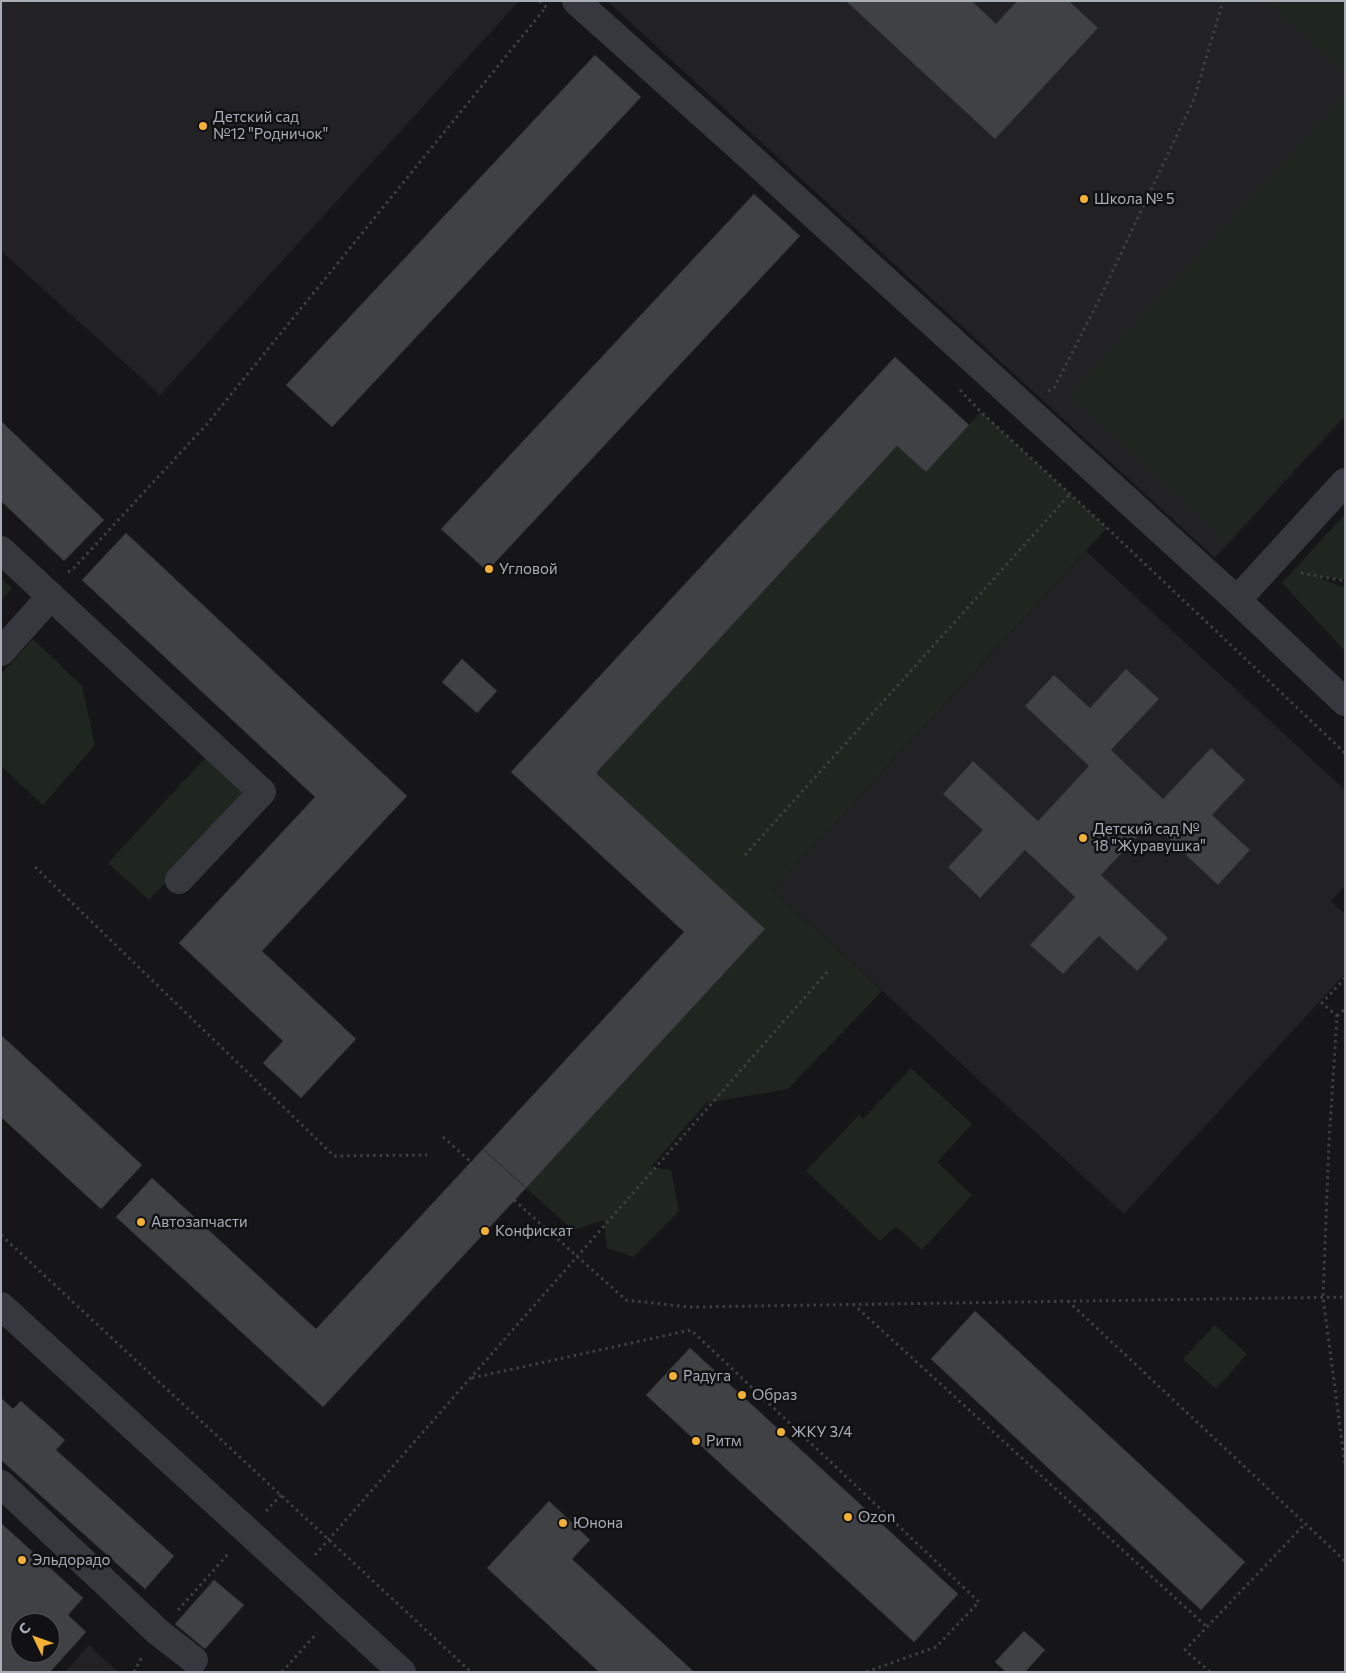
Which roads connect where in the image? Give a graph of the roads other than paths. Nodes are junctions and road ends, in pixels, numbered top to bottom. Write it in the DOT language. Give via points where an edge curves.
graph roads {
  1 [pos="576,1"];
  2 [pos="1345,482"];
  3 [pos="1,550"];
  4 [pos="45,590"];
  5 [pos="1238,600"];
  6 [pos="1,652"];
  7 [pos="1345,702"];
  8 [pos="179,880"];
  9 [pos="1,1306"];
  10 [pos="1,1484"];
  11 [pos="194,1660"];
  12 [pos="402,1672"];
  1 -- 5 [label="street"];
  2 -- 5 [label="street"];
  3 -- 4 [label="street"];
  4 -- 6 [label="street"];
  4 -- 8 [label="street" via="262,792"];
  5 -- 7 [label="street"];
  9 -- 12 [label="street"];
  10 -- 11 [label="street" via="158,1632"];
}
